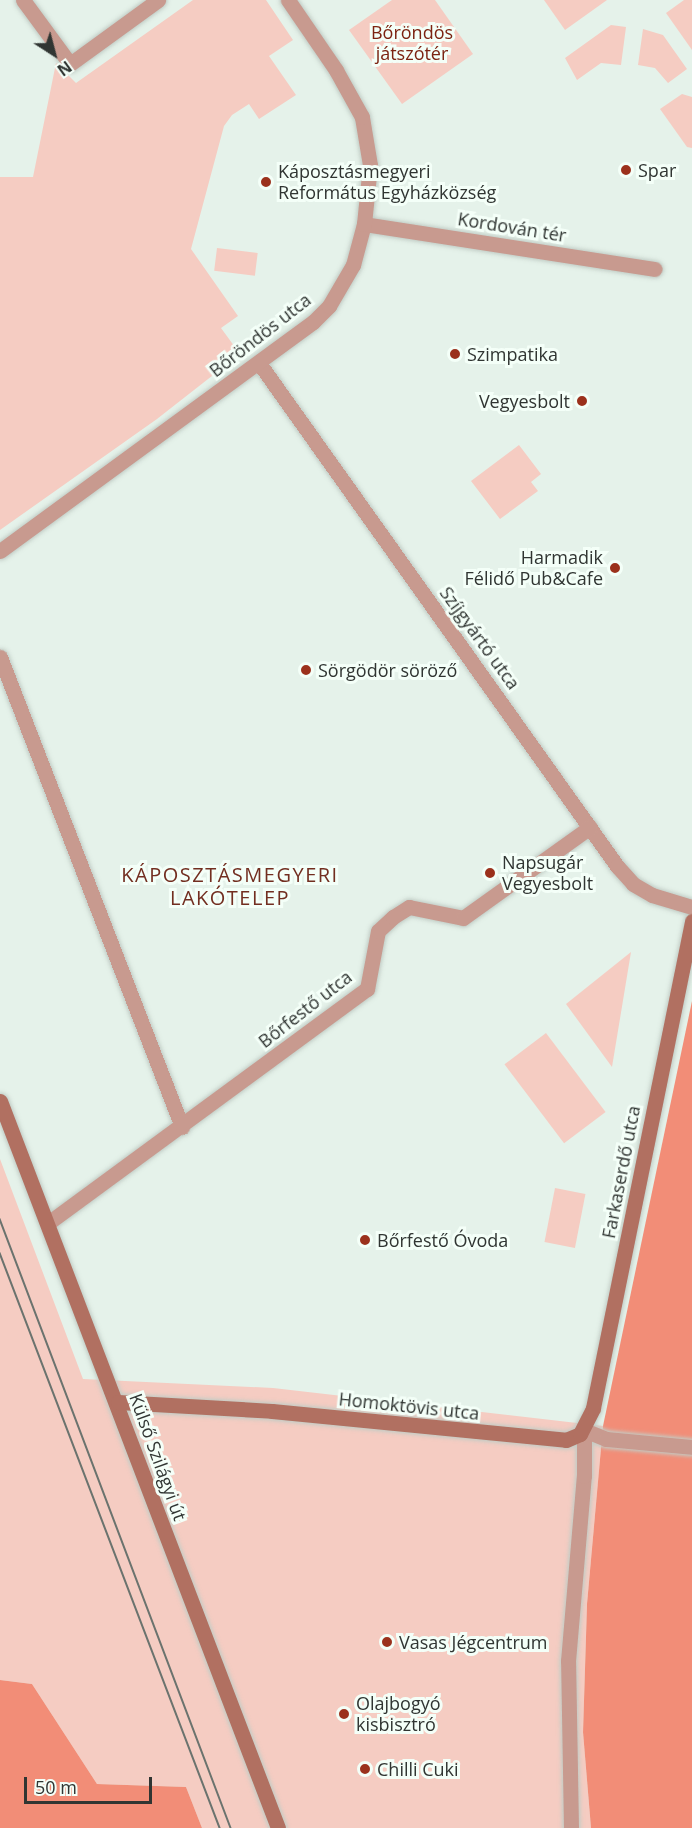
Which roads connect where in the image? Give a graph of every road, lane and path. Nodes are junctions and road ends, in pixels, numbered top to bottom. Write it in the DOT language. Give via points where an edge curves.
graph roads {
  1 [pos="23,0"];
  2 [pos="158,0"];
  3 [pos="288,0"];
  4 [pos="364,224"];
  5 [pos="655,269"];
  6 [pos="259,363"];
  7 [pos="0,551"];
  8 [pos="0,657"];
  9 [pos="590,827"];
  10 [pos="692,908"];
  11 [pos="692,921"];
  12 [pos="0,1101"];
  13 [pos="182,1127"];
  14 [pos="48,1223"];
  15 [pos="118,1402"];
  16 [pos="584,1430"];
  17 [pos="692,1447"];
  18 [pos="278,1828"];
  19 [pos="571,1828"];
  1 -- 2 [label="street" via="70,64"];
  3 -- 4 [label="street, Bőröndös utca" via="352,95 362,117 370,165"];
  4 -- 5 [label="street, Kordován tér"];
  4 -- 6 [label="street, Bőröndös utca" via="353,265 329,306"];
  6 -- 7 [label="street, Bőröndös utca"];
  6 -- 9 [label="street, Szíjgyártó utca"];
  8 -- 13 [label="street"];
  9 -- 10 [label="street, Szíjgyártó utca" via="633,884 652,895"];
  9 -- 13 [label="street, Bőrfestő utca" via="463,918 410,907 393,917 378,931 367,989"];
  11 -- 16 [label="street, Farkaserdő utca" via="595,1397"];
  12 -- 14 [label="street, Külső Szilágyi út"];
  13 -- 14 [label="street, Bőrfestő utca"];
  14 -- 15 [label="street, Külső Szilágyi út"];
  15 -- 16 [label="street, Homoktövis utca" via="272,1412 566,1440"];
  15 -- 18 [label="street, Külső Szilágyi út"];
  16 -- 17 [label="street" via="606,1439"];
  16 -- 19 [label="street" via="584,1476 568,1661"];
}
